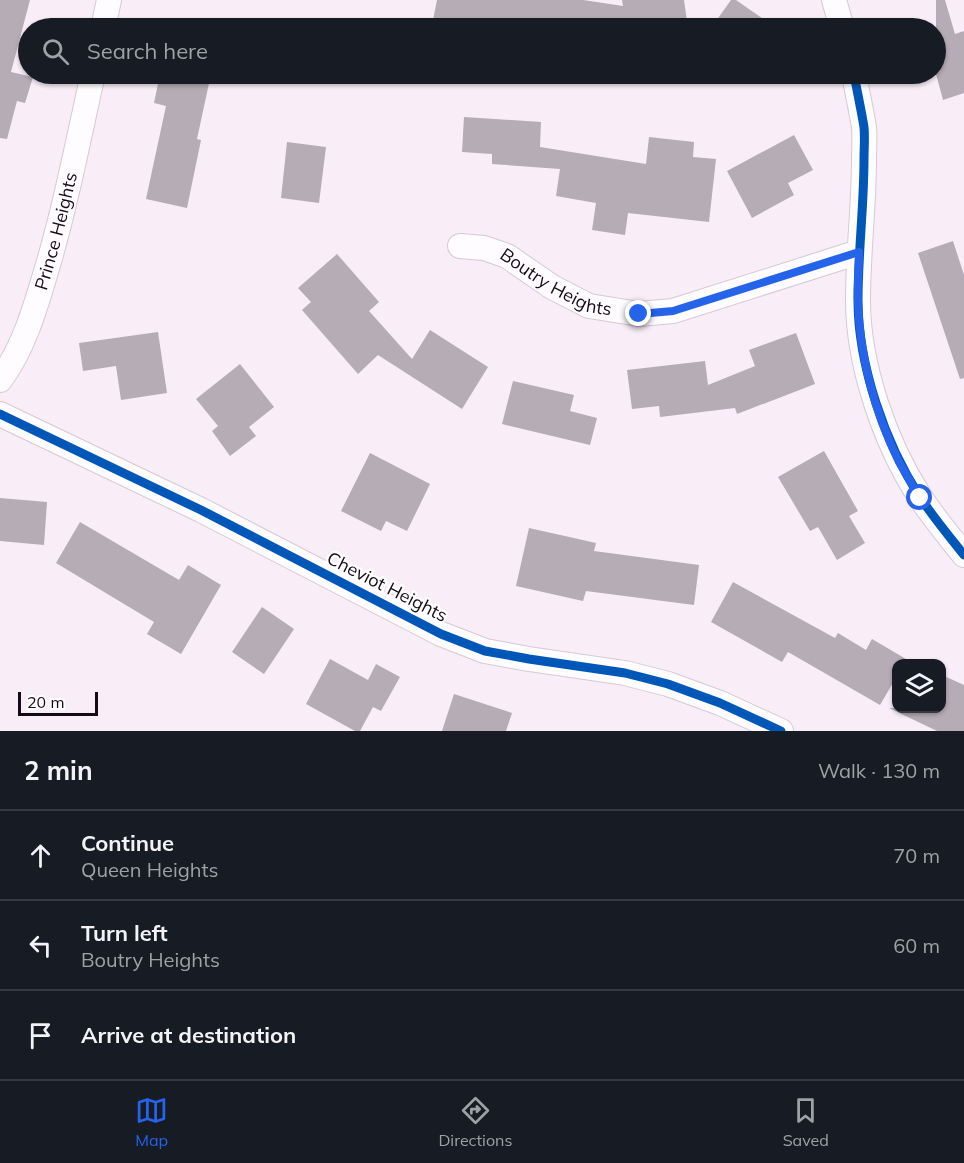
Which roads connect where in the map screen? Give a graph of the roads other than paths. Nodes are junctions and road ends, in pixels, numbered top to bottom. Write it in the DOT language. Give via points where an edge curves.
graph roads {
  1 [pos="109,0"];
  2 [pos="834,0"];
  3 [pos="105,18"];
  4 [pos="839,18"];
  5 [pos="91,84"];
  6 [pos="856,84"];
  7 [pos="460,246"];
  8 [pos="859,252"];
  9 [pos="0,380"];
  10 [pos="0,414"];
  11 [pos="964,555"];
  12 [pos="781,731"];
  1 -- 3 [label="street"];
  2 -- 4 [label="street"];
  5 -- 9 [label="street, Prince Heights" via="55,243 33,317"];
  6 -- 8 [label="street" via="864,129"];
  7 -- 8 [label="street, Boutry Heights" via="484,248 507,256 552,287 590,306 639,314 673,311"];
  8 -- 11 [label="street" via="862,344 883,424 920,498"];
  10 -- 12 [label="street, Cheviot Heights" via="201,510 441,634 485,651 625,673 668,684"];
}
